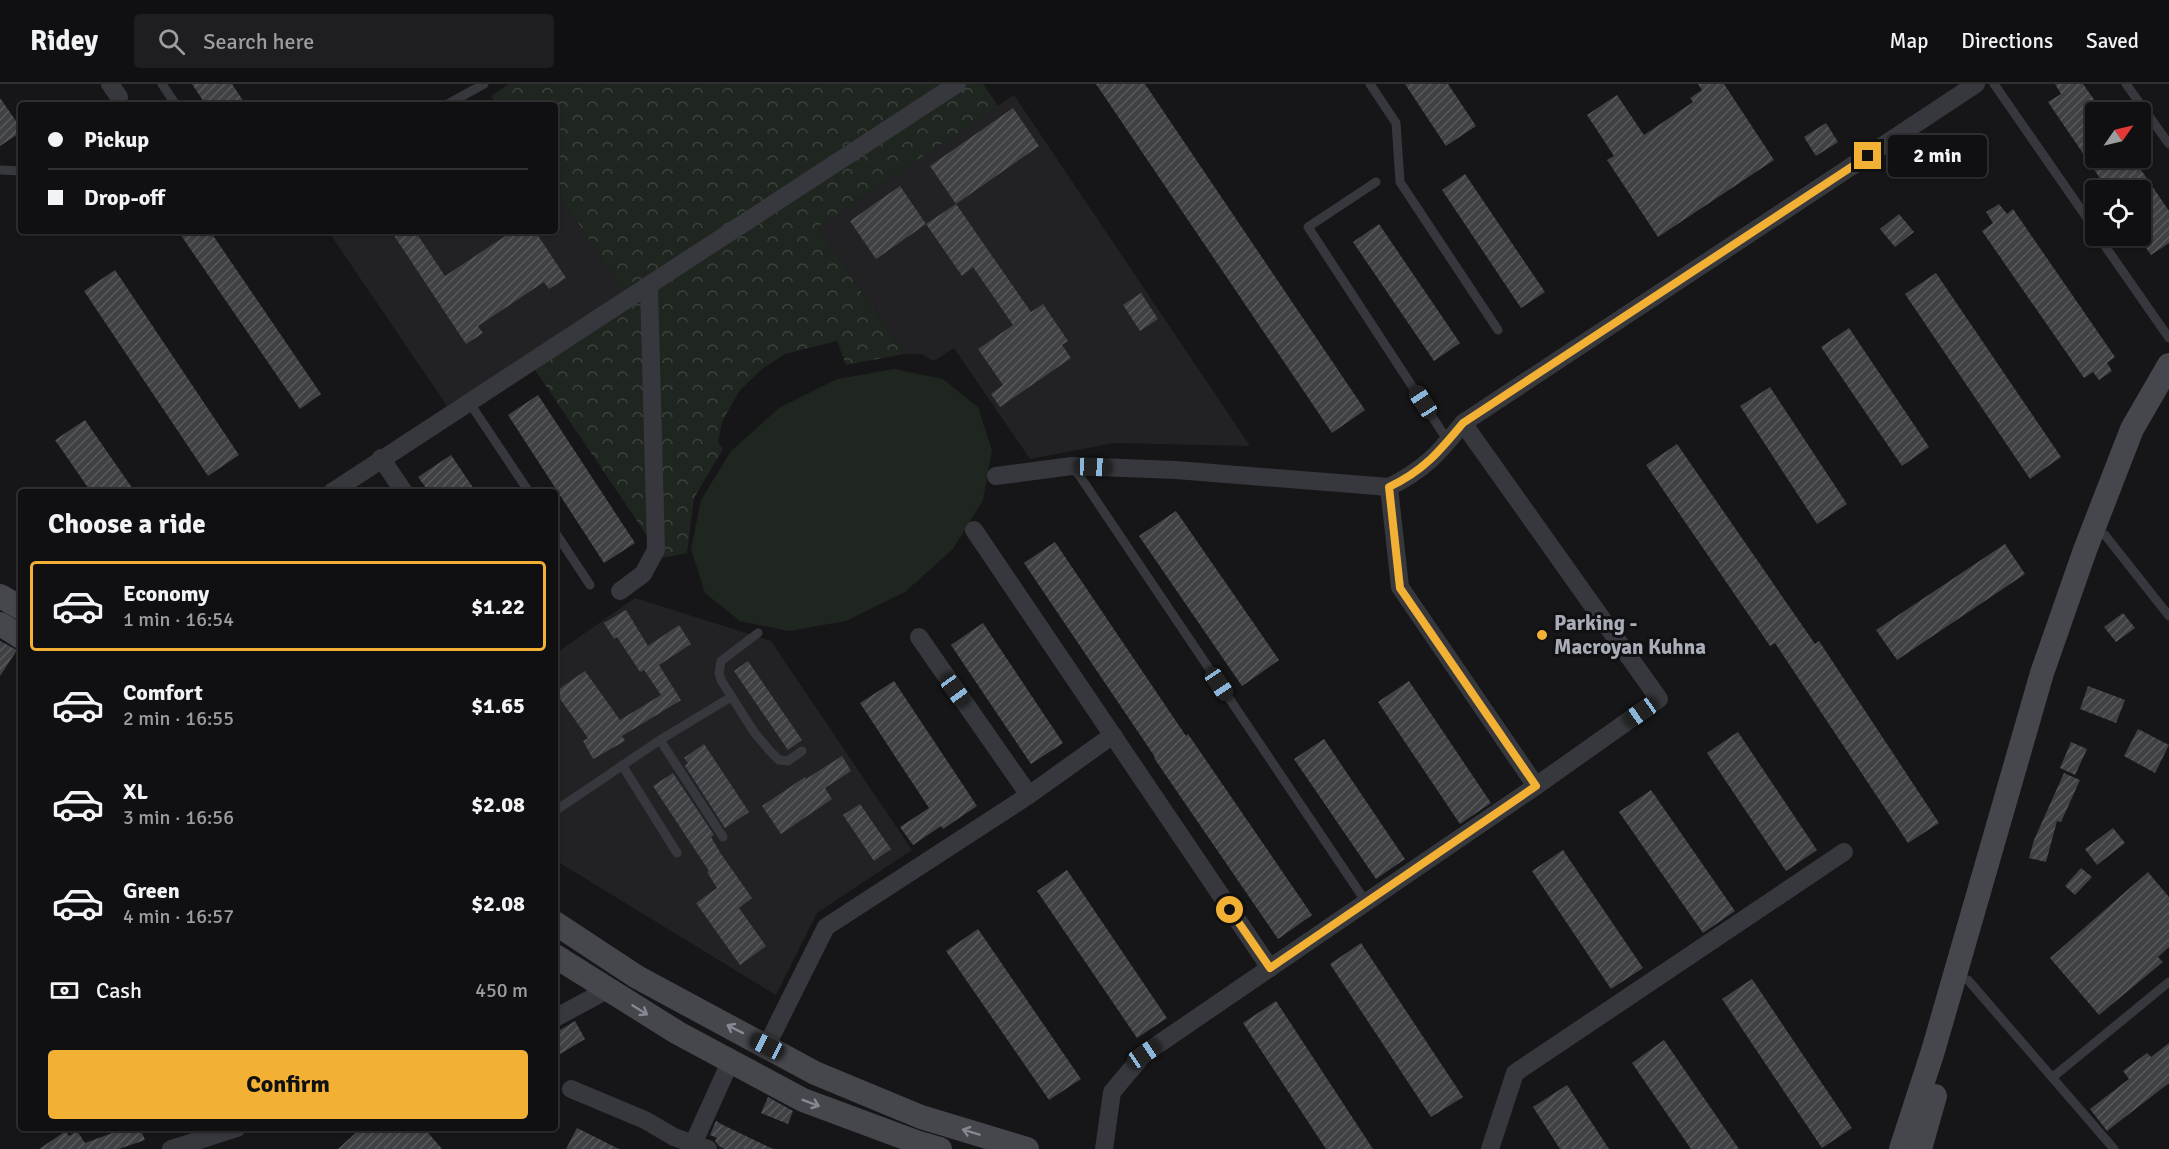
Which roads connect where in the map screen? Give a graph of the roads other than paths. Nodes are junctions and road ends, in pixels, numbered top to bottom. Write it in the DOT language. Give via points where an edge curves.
graph roads {
  1 [pos="162,84"];
  2 [pos="484,84"];
  3 [pos="957,84"];
  4 [pos="1370,84"];
  5 [pos="1976,84"];
  6 [pos="1994,84"];
  7 [pos="2126,84"];
  8 [pos="174,102"];
  9 [pos="451,102"];
  10 [pos="2169,144"];
  11 [pos="0,170"];
  12 [pos="18,171"];
  13 [pos="1376,182"];
  14 [pos="2085,215"];
  15 [pos="2105,246"];
  16 [pos="649,286"];
  17 [pos="1498,330"];
  18 [pos="2169,338"];
  19 [pos="2169,364"];
  20 [pos="2169,392"];
  21 [pos="470,402"];
  22 [pos="1463,423"];
  23 [pos="1448,441"];
  24 [pos="381,458"];
  25 [pos="1072,466"];
  26 [pos="996,476"];
  27 [pos="1389,487"];
  28 [pos="336,489"];
  29 [pos="402,489"];
  30 [pos="527,489"];
  31 [pos="975,530"];
  32 [pos="558,536"];
  33 [pos="2105,536"];
  34 [pos="590,585"];
  35 [pos="620,591"];
  36 [pos="0,596"];
  37 [pos="18,606"];
  38 [pos="2169,616"];
  39 [pos="0,624"];
  40 [pos="758,633"];
  41 [pos="18,635"];
  42 [pos="920,637"];
  43 [pos="731,698"];
  44 [pos="1113,735"];
  45 [pos="660,740"];
  46 [pos="802,751"];
  47 [pos="622,765"];
  48 [pos="1536,786"];
  49 [pos="1029,795"];
  50 [pos="558,809"];
  51 [pos="723,837"];
  52 [pos="1844,852"];
  53 [pos="677,853"];
  54 [pos="1366,902"];
  55 [pos="558,925"];
  56 [pos="558,958"];
  57 [pos="1270,968"];
  58 [pos="1968,980"];
  59 [pos="2169,982"];
  60 [pos="608,990"];
  61 [pos="558,1016"];
  62 [pos="767,1046"];
  63 [pos="739,1065"];
  64 [pos="2053,1077"];
  65 [pos="571,1089"];
  66 [pos="228,1131"];
  67 [pos="700,1146"];
  68 [pos="171,1149"];
  69 [pos="940,1149"];
  70 [pos="1027,1149"];
  71 [pos="1104,1149"];
  72 [pos="1490,1149"];
  73 [pos="1901,1149"];
  74 [pos="1920,1149"];
  75 [pos="2114,1149"];
  1 -- 8 [label="lane"];
  2 -- 9 [label="lane"];
  3 -- 16 [label="street"];
  4 -- 17 [label="lane" via="1396,123 1400,182"];
  5 -- 22 [label="street"];
  6 -- 14 [label="lane"];
  7 -- 10 [label="lane"];
  11 -- 12 [label="lane"];
  13 -- 23 [label="lane" via="1308,227"];
  15 -- 18 [label="lane"];
  16 -- 21 [label="street"];
  16 -- 35 [label="street" via="656,550 643,574"];
  19 -- 73 [label="main road" via="2132,429 2042,673"];
  20 -- 33 [label="main road" via="2147,431"];
  21 -- 24 [label="street"];
  21 -- 30 [label="lane"];
  22 -- 23 [label="street"];
  22 -- 48 [label="street" via="1659,699"];
  23 -- 27 [label="street" via="1410,477"];
  24 -- 28 [label="street"];
  24 -- 29 [label="street"];
  25 -- 26 [label="street"];
  25 -- 27 [label="street"];
  25 -- 54 [label="lane"];
  27 -- 48 [label="street" via="1400,588"];
  31 -- 44 [label="street"];
  32 -- 34 [label="lane"];
  33 -- 38 [label="lane"];
  33 -- 58 [label="main road" via="2058,671"];
  36 -- 37 [label="main road"];
  39 -- 41 [label="main road"];
  40 -- 43 [label="lane" via="721,661 719,673"];
  42 -- 49 [label="street"];
  43 -- 45 [label="lane"];
  43 -- 46 [label="lane" via="779,760 788,761"];
  44 -- 49 [label="street"];
  44 -- 57 [label="street"];
  45 -- 47 [label="lane"];
  45 -- 51 [label="lane"];
  47 -- 50 [label="lane"];
  47 -- 53 [label="lane"];
  48 -- 54 [label="street"];
  49 -- 62 [label="street" via="826,927"];
  52 -- 72 [label="street" via="1515,1073"];
  54 -- 57 [label="street"];
  62 -- 55 [label="main road, one-way" via="637,977"];
  56 -- 60 [label="main road"];
  57 -- 71 [label="street" via="1144,1054 1112,1092"];
  58 -- 64 [label="lane"];
  58 -- 74 [label="main road"];
  59 -- 64 [label="lane"];
  60 -- 61 [label="street"];
  60 -- 63 [label="main road, one-way"];
  70 -- 62 [label="main road, one-way" via="921,1116 815,1073"];
  63 -- 67 [label="street" via="727,1069"];
  63 -- 69 [label="main road, one-way" via="802,1100"];
  64 -- 75 [label="lane"];
  65 -- 67 [label="street"];
  66 -- 68 [label="street"];
}
